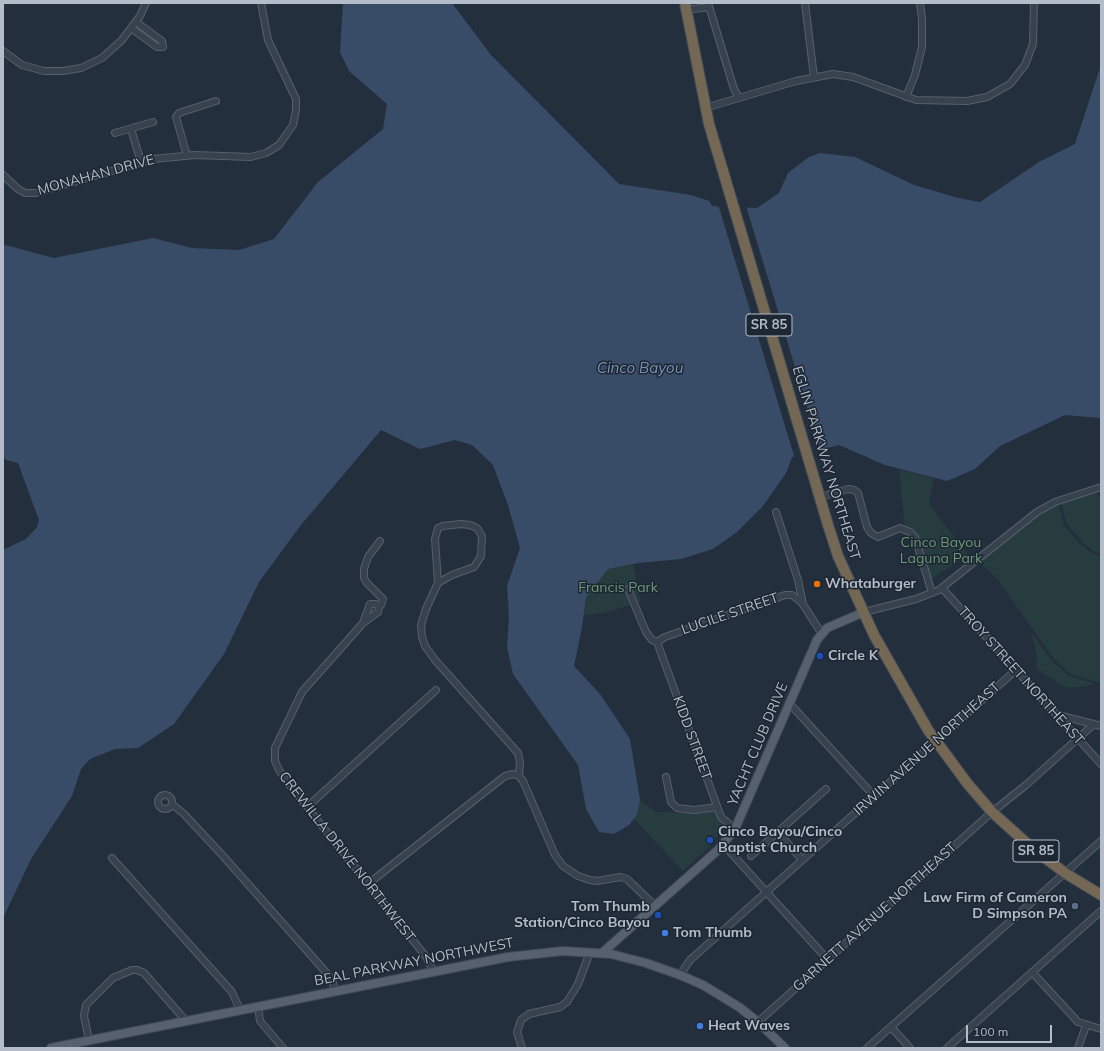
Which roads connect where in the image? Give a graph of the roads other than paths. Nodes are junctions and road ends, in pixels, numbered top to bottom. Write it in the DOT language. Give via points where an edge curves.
graph roads {
  1 [pos="146,3"];
  2 [pos="261,3"];
  3 [pos="805,3"];
  4 [pos="920,3"];
  5 [pos="1034,3"];
  6 [pos="708,5"];
  7 [pos="685,7"];
  8 [pos="136,22"];
  9 [pos="131,28"];
  10 [pos="3,51"];
  11 [pos="814,77"];
  12 [pos="906,97"];
  13 [pos="739,98"];
  14 [pos="216,101"];
  15 [pos="705,108"];
  16 [pos="153,122"];
  17 [pos="131,129"];
  18 [pos="115,134"];
  19 [pos="187,156"];
  20 [pos="141,162"];
  21 [pos="3,175"];
  22 [pos="1099,488"];
  23 [pos="1101,494"];
  24 [pos="820,497"];
  25 [pos="776,512"];
  26 [pos="380,541"];
  27 [pos="438,583"];
  28 [pos="942,588"];
  29 [pos="628,589"];
  30 [pos="932,593"];
  31 [pos="803,604"];
  32 [pos="379,608"];
  33 [pos="864,612"];
  34 [pos="363,623"];
  35 [pos="822,634"];
  36 [pos="657,642"];
  37 [pos="1016,670"];
  38 [pos="436,690"];
  39 [pos="790,704"];
  40 [pos="1057,715"];
  41 [pos="1094,724"];
  42 [pos="1101,726"];
  43 [pos="1078,738"];
  44 [pos="935,741"];
  45 [pos="1101,764"];
  46 [pos="519,776"];
  47 [pos="666,777"];
  48 [pos="826,789"];
  49 [pos="874,796"];
  50 [pos="172,804"];
  51 [pos="307,807"];
  52 [pos="717,807"];
  53 [pos="992,812"];
  54 [pos="735,829"];
  55 [pos="778,832"];
  56 [pos="1101,841"];
  57 [pos="723,844"];
  58 [pos="751,856"];
  59 [pos="112,858"];
  60 [pos="802,860"];
  61 [pos="1065,873"];
  62 [pos="368,884"];
  63 [pos="766,892"];
  64 [pos="1101,895"];
  65 [pos="655,906"];
  66 [pos="1101,911"];
  67 [pos="590,952"];
  68 [pos="602,953"];
  69 [pos="828,960"];
  70 [pos="433,971"];
  71 [pos="1032,972"];
  72 [pos="680,975"];
  73 [pos="335,991"];
  74 [pos="258,1006"];
  75 [pos="240,1010"];
  76 [pos="186,1021"];
  77 [pos="758,1022"];
  78 [pos="1086,1026"];
  79 [pos="891,1027"];
  80 [pos="1101,1030"];
  81 [pos="89,1040"];
  82 [pos="51,1048"];
  83 [pos="283,1048"];
  84 [pos="522,1048"];
  85 [pos="785,1048"];
  86 [pos="867,1048"];
  87 [pos="910,1048"];
  88 [pos="947,1048"];
  89 [pos="1078,1048"];
  1 -- 8 [label="street"];
  2 -- 19 [label="street, MONAHAN DRIVE" via="268,40 295,96 296,117 290,132 279,145 260,155"];
  3 -- 11 [label="street"];
  4 -- 12 [label="street" via="922,47"];
  5 -- 12 [label="street" via="1034,34 1030,55 1020,73 1002,89 987,97 967,101 925,101"];
  6 -- 7 [label="street"];
  6 -- 13 [label="street"];
  7 -- 15 [label="highway, EGLIN PARKWAY NORTHEAST / SR 85"];
  8 -- 9 [label="street"];
  8 -- 9 [label="street" via="162,41 163,47 157,47"];
  9 -- 10 [label="street" via="102,58 73,70 56,72 31,68"];
  11 -- 12 [label="street" via="823,74 842,75"];
  11 -- 13 [label="street"];
  13 -- 15 [label="street"];
  14 -- 19 [label="street" via="179,113 176,117"];
  15 -- 24 [label="highway, EGLIN PARKWAY NORTHEAST / SR 85"];
  16 -- 17 [label="street"];
  17 -- 18 [label="street"];
  17 -- 20 [label="street"];
  19 -- 20 [label="street, MONAHAN DRIVE" via="163,157"];
  20 -- 21 [label="street, MONAHAN DRIVE" via="36,193 25,193"];
  22 -- 23 [label="street"];
  22 -- 28 [label="street" via="1055,502 1036,512"];
  24 -- 30 [label="street" via="848,489 854,490 858,493 871,533 878,537 900,528 910,532 915,537"];
  24 -- 33 [label="highway, EGLIN PARKWAY NORTHEAST / SR 85" via="838,556"];
  25 -- 31 [label="street"];
  26 -- 32 [label="street" via="368,557 364,569 367,583 383,599"];
  27 -- 27 [label="street" via="478,563 483,542 477,528 461,524 438,528"];
  27 -- 46 [label="street" via="421,625 425,646 518,754"];
  28 -- 30 [label="street"];
  28 -- 37 [label="street, TROY STREET NORTHEAST"];
  29 -- 36 [label="street" via="646,632"];
  30 -- 33 [label="street"];
  31 -- 35 [label="street"];
  31 -- 36 [label="street, LUCILE STREET" via="792,595 785,595 665,636"];
  32 -- 34 [label="street, CREWILLA DRIVE NORTHWEST" via="378,612"];
  32 -- 34 [label="street, CREWILLA DRIVE NORTHWEST" via="376,604 370,604"];
  33 -- 35 [label="main road, YACHT CLUB DRIVE" via="827,628"];
  33 -- 44 [label="highway, EGLIN PARKWAY NORTHEAST / SR 85" via="895,674"];
  34 -- 51 [label="street, CREWILLA DRIVE NORTHWEST" via="302,692 276,748 275,761 279,770"];
  35 -- 39 [label="main road, YACHT CLUB DRIVE" via="817,640"];
  36 -- 52 [label="street, KIDD STREET"];
  37 -- 40 [label="street, TROY STREET NORTHEAST"];
  37 -- 44 [label="street, IRWIN AVENUE NORTHEAST"];
  38 -- 51 [label="street"];
  39 -- 49 [label="street"];
  39 -- 54 [label="main road, YACHT CLUB DRIVE"];
  40 -- 41 [label="street"];
  40 -- 43 [label="street, TROY STREET NORTHEAST"];
  41 -- 42 [label="street"];
  41 -- 43 [label="street, GARNETT AVENUE NORTHEAST"];
  43 -- 45 [label="street, TROY STREET NORTHEAST"];
  43 -- 53 [label="street, GARNETT AVENUE NORTHEAST"];
  44 -- 49 [label="street, IRWIN AVENUE NORTHEAST"];
  44 -- 53 [label="highway, EGLIN PARKWAY NORTHEAST / SR 85"];
  46 -- 62 [label="street" via="505,776"];
  46 -- 65 [label="street" via="555,855 563,866 590,880 620,877 627,879"];
  47 -- 52 [label="street" via="670,799 677,808 694,810"];
  48 -- 55 [label="street"];
  49 -- 60 [label="street, IRWIN AVENUE NORTHEAST"];
  50 -- 73 [label="street" via="224,857 332,979"];
  51 -- 62 [label="street, CREWILLA DRIVE NORTHWEST"];
  52 -- 54 [label="street, KIDD STREET" via="721,817"];
  53 -- 61 [label="highway, EGLIN PARKWAY NORTHEAST / SR 85"];
  53 -- 69 [label="street, GARNETT AVENUE NORTHEAST"];
  54 -- 57 [label="main road, YACHT CLUB DRIVE"];
  55 -- 58 [label="street"];
  55 -- 60 [label="street"];
  56 -- 61 [label="street"];
  57 -- 63 [label="street"];
  57 -- 65 [label="main road, YACHT CLUB DRIVE"];
  59 -- 75 [label="street" via="232,992"];
  60 -- 63 [label="street, IRWIN AVENUE NORTHEAST"];
  61 -- 64 [label="highway, EGLIN PARKWAY NORTHEAST / SR 85"];
  61 -- 79 [label="street"];
  62 -- 70 [label="street, CREWILLA DRIVE NORTHWEST" via="427,958"];
  63 -- 69 [label="street"];
  63 -- 72 [label="street, IRWIN AVENUE NORTHEAST" via="690,960"];
  65 -- 68 [label="main road, YACHT CLUB DRIVE"];
  66 -- 71 [label="street"];
  67 -- 68 [label="main road, BEAL PARKWAY NORTHWEST"];
  67 -- 70 [label="main road, BEAL PARKWAY NORTHWEST" via="530,953"];
  67 -- 84 [label="street" via="578,984 567,1002 560,1007 529,1014 520,1022 517,1032"];
  68 -- 72 [label="main road, BEAL PARKWAY NORTHWEST" via="637,960"];
  69 -- 77 [label="street, GARNETT AVENUE NORTHEAST"];
  70 -- 73 [label="main road, BEAL PARKWAY NORTHWEST"];
  71 -- 78 [label="street" via="1073,1017"];
  71 -- 88 [label="street"];
  72 -- 77 [label="main road, BEAL PARKWAY NORTHWEST" via="720,995"];
  73 -- 74 [label="main road, BEAL PARKWAY NORTHWEST"];
  74 -- 75 [label="main road, BEAL PARKWAY NORTHWEST"];
  74 -- 83 [label="street" via="260,1021"];
  75 -- 76 [label="main road, BEAL PARKWAY NORTHWEST"];
  76 -- 81 [label="main road, BEAL PARKWAY NORTHWEST"];
  76 -- 81 [label="street" via="144,974 132,970 113,978 86,1005 84,1016"];
  77 -- 85 [label="main road, BEAL PARKWAY NORTHWEST"];
  78 -- 80 [label="street"];
  78 -- 89 [label="street"];
  79 -- 86 [label="street"];
  79 -- 87 [label="street"];
  81 -- 82 [label="main road, BEAL PARKWAY NORTHWEST"];
}
